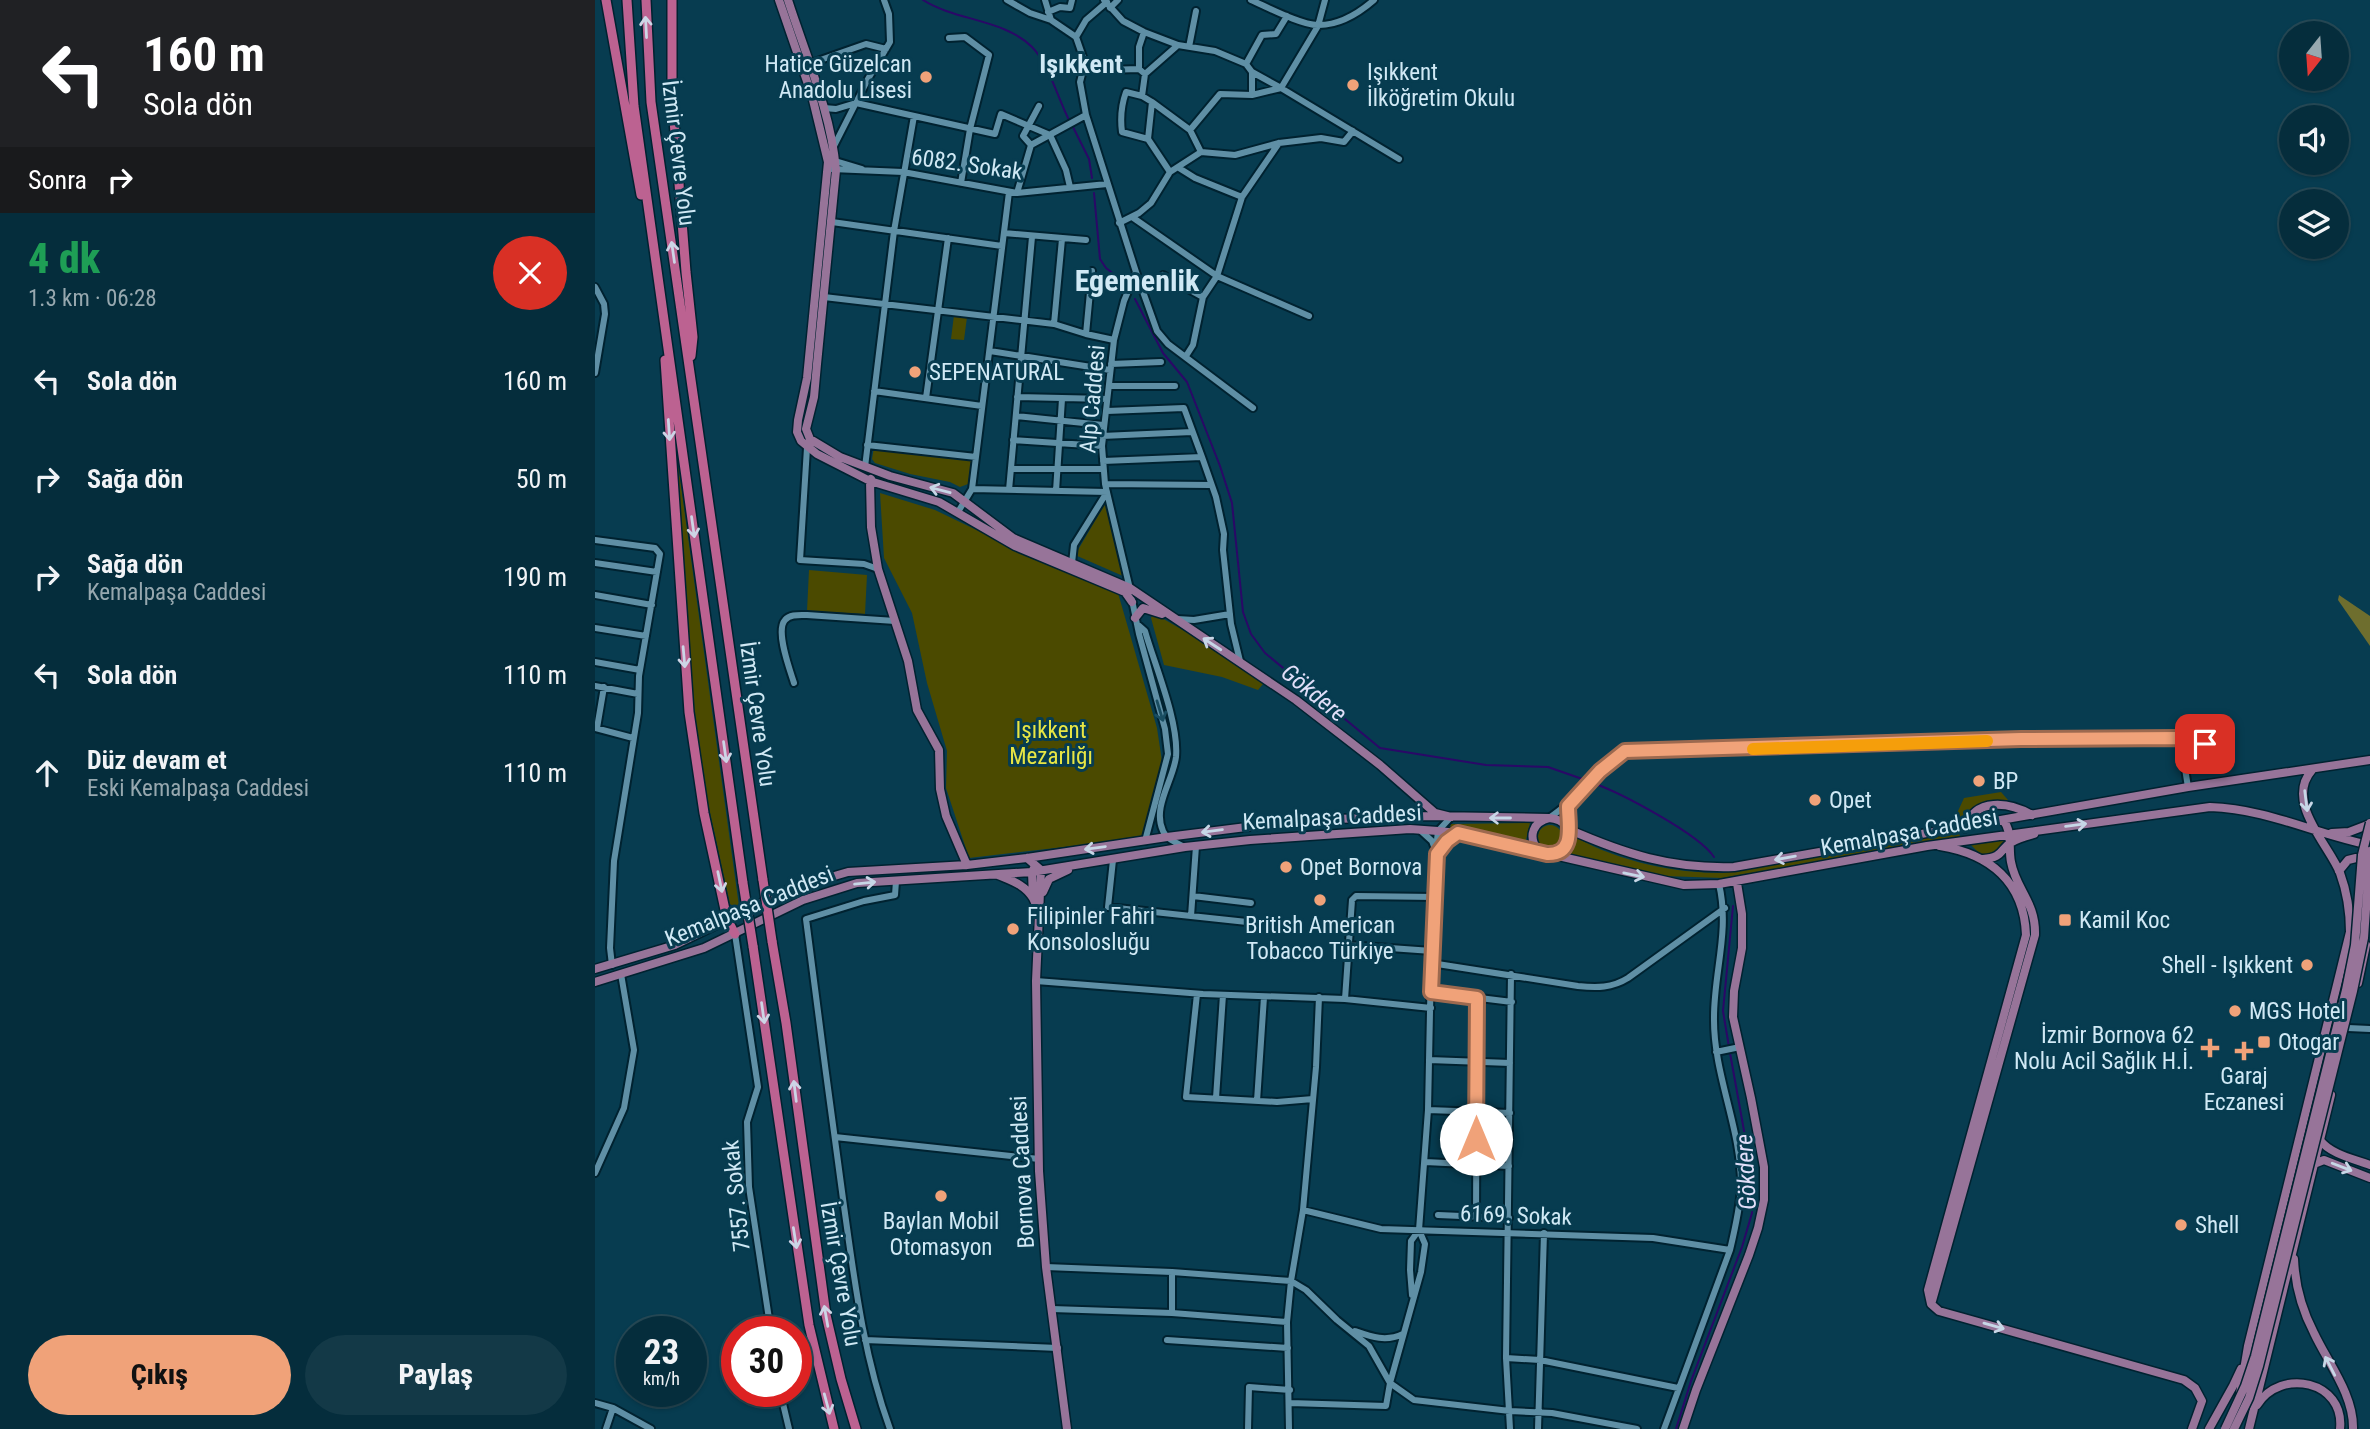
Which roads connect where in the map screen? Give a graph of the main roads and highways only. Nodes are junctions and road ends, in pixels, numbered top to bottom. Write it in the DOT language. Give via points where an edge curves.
graph roads {
  1 [pos="606,0"];
  2 [pos="627,0"];
  3 [pos="646,0"];
  4 [pos="672,0"];
  5 [pos="779,0"];
  6 [pos="788,0"];
  7 [pos="832,160"];
  8 [pos="832,169"];
  9 [pos="652,236"];
  10 [pos="667,338"];
  11 [pos="690,368"];
  12 [pos="878,472"];
  13 [pos="870,481"];
  14 [pos="1132,602"];
  15 [pos="1135,620"];
  16 [pos="1186,627"];
  17 [pos="2370,761"];
  18 [pos="2312,770"];
  19 [pos="1404,788"];
  20 [pos="2032,815"];
  21 [pos="1420,817"];
  22 [pos="1451,817"];
  23 [pos="1549,818"];
  24 [pos="2003,820"];
  25 [pos="2370,824"];
  26 [pos="1966,826"];
  27 [pos="1568,829"];
  28 [pos="1410,830"];
  29 [pos="2315,831"];
  30 [pos="2009,838"];
  31 [pos="1965,840"];
  32 [pos="2370,845"];
  33 [pos="1927,846"];
  34 [pos="2370,851"];
  35 [pos="1547,854"];
  36 [pos="1044,856"];
  37 [pos="1980,857"];
  38 [pos="1027,858"];
  39 [pos="967,864"];
  40 [pos="1081,865"];
  41 [pos="2370,866"];
  42 [pos="1036,869"];
  43 [pos="2339,871"];
  44 [pos="995,874"];
  45 [pos="1737,883"];
  46 [pos="2370,893"];
  47 [pos="1033,898"];
  48 [pos="2369,908"];
  49 [pos="1039,912"];
  50 [pos="727,919"];
  51 [pos="735,934"];
  52 [pos="595,969"];
  53 [pos="595,982"];
  54 [pos="2320,1140"];
  55 [pos="2314,1164"];
  56 [pos="2370,1165"];
  57 [pos="2370,1178"];
  58 [pos="2294,1247"];
  59 [pos="1931,1304"];
  60 [pos="2248,1346"];
  61 [pos="2252,1413"];
  62 [pos="834,1429"];
  63 [pos="856,1429"];
  64 [pos="1067,1429"];
  65 [pos="1683,1429"];
  66 [pos="2192,1429"];
  67 [pos="2209,1429"];
  68 [pos="2225,1429"];
  69 [pos="2234,1429"];
  70 [pos="2249,1429"];
  71 [pos="2340,1429"];
  72 [pos="2353,1429"];
  1 -- 9 [label="highway" via="643,209"];
  2 -- 9 [label="highway, İzmir Çevre Yolu" via="633,106"];
  11 -- 3 [label="highway, İzmir Çevre Yolu, one-way" via="651,102"];
  4 -- 11 [label="highway" via="672,95 693,337"];
  5 -- 7 [label="main road"];
  6 -- 7 [label="main road" via="824,108 834,146"];
  7 -- 8 [label="main road"];
  8 -- 12 [label="main road" via="832,222 814,397 806,429 822,448"];
  8 -- 13 [label="main road" via="797,432 807,448"];
  9 -- 10 [label="highway, İzmir Çevre Yolu"];
  10 -- 50 [label="highway, one-way" via="664,357 689,712"];
  10 -- 62 [label="highway, İzmir Çevre Yolu, one-way, bridge" via="809,1325"];
  63 -- 11 [label="highway, İzmir Çevre Yolu, one-way, bridge" via="826,1315"];
  12 -- 13 [label="main road"];
  16 -- 12 [label="main road, one-way" via="1130,588 1013,538 953,493"];
  13 -- 14 [label="main road" via="939,502 1015,546 1125,592"];
  13 -- 39 [label="main road" via="878,569 908,660 917,710 939,750 946,816"];
  15 -- 16 [label="main road" via="1143,608"];
  19 -- 16 [label="main road, one-way" via="1296,700"];
  17 -- 18 [label="main road, Kemalpaşa Caddesi"];
  18 -- 20 [label="main road, Kemalpaşa Caddesi"];
  18 -- 29 [label="main road, one-way" via="2304,794"];
  19 -- 21 [label="main road" via="1418,806"];
  19 -- 22 [label="main road" via="1435,813"];
  20 -- 24 [label="main road, Kemalpaşa Caddesi"];
  20 -- 26 [label="main road" via="2008,805 1985,806 1976,810"];
  21 -- 22 [label="main road, Kemalpaşa Caddesi"];
  21 -- 28 [label="main road"];
  21 -- 36 [label="main road, Kemalpaşa Caddesi, one-way" via="1302,820"];
  23 -- 22 [label="main road, Kemalpaşa Caddesi, one-way"];
  23 -- 27 [label="main road" via="1560,820"];
  23 -- 35 [label="main road" via="1538,823 1533,833 1537,849"];
  24 -- 26 [label="main road, Kemalpaşa Caddesi"];
  24 -- 30 [label="main road"];
  25 -- 29 [label="main road" via="2349,832"];
  25 -- 68 [label="main road, bridge" via="2362,855 2349,978 2255,1356"];
  26 -- 27 [label="main road, Kemalpaşa Caddesi, one-way" via="1753,864 1703,868 1622,852"];
  26 -- 31 [label="main road"];
  27 -- 35 [label="main road" via="1569,840 1563,850"];
  28 -- 35 [label="main road, Kemalpaşa Caddesi" via="1458,833"];
  28 -- 40 [label="main road, Kemalpaşa Caddesi" via="1185,847"];
  30 -- 29 [label="main road, one-way" via="2210,807 2255,811"];
  29 -- 32 [label="main road"];
  29 -- 43 [label="main road"];
  30 -- 31 [label="main road, Kemalpaşa Caddesi"];
  30 -- 37 [label="main road" via="1999,855"];
  30 -- 59 [label="main road" via="2013,871 2031,907 2035,935"];
  31 -- 33 [label="main road, Kemalpaşa Caddesi"];
  31 -- 37 [label="main road"];
  33 -- 37 [label="main road"];
  33 -- 45 [label="main road, Kemalpaşa Caddesi"];
  34 -- 69 [label="main road, bridge" via="2364,938 2355,981 2259,1366"];
  35 -- 45 [label="main road, Kemalpaşa Caddesi, one-way" via="1684,885"];
  36 -- 38 [label="main road, Kemalpaşa Caddesi"];
  36 -- 42 [label="main road"];
  37 -- 59 [label="main road" via="2015,891 2024,916 2025,940 1928,1290"];
  38 -- 39 [label="main road, Kemalpaşa Caddesi"];
  38 -- 42 [label="main road"];
  39 -- 50 [label="main road, Kemalpaşa Caddesi" via="848,872 790,889"];
  40 -- 42 [label="main road, Kemalpaşa Caddesi"];
  40 -- 49 [label="main road, Bornova Caddesi" via="1049,879"];
  41 -- 43 [label="main road" via="2352,859"];
  42 -- 44 [label="main road, Kemalpaşa Caddesi"];
  42 -- 47 [label="main road"];
  42 -- 49 [label="main road, Bornova Caddesi"];
  43 -- 60 [label="main road" via="2350,916 2349,942"];
  44 -- 47 [label="main road" via="1021,885"];
  51 -- 44 [label="main road, Kemalpaşa Caddesi, one-way" via="803,900 857,883"];
  45 -- 65 [label="main road" via="1742,948 1733,1017 1763,1167 1764,1200 1749,1255"];
  46 -- 48 [label="main road"];
  47 -- 49 [label="main road"];
  48 -- 54 [label="main road" via="2364,958"];
  49 -- 64 [label="main road, Bornova Caddesi" via="1039,1159 1046,1267"];
  50 -- 51 [label="highway"];
  50 -- 52 [label="main road, Kemalpaşa Caddesi" via="675,945"];
  51 -- 53 [label="main road, Kemalpaşa Caddesi"];
  54 -- 55 [label="main road"];
  54 -- 56 [label="main road" via="2332,1151"];
  55 -- 57 [label="main road, one-way" via="2324,1160"];
  55 -- 58 [label="main road"];
  58 -- 61 [label="main road"];
  72 -- 58 [label="main road, one-way" via="2350,1403 2302,1304"];
  59 -- 66 [label="main road, one-way" via="1939,1311 2182,1380 2197,1389 2202,1403"];
  60 -- 67 [label="main road"];
  60 -- 69 [label="main road"];
  61 -- 70 [label="main road"];
  61 -- 71 [label="main road" via="2268,1391 2302,1383 2323,1390 2333,1400 2340,1413"];
}
